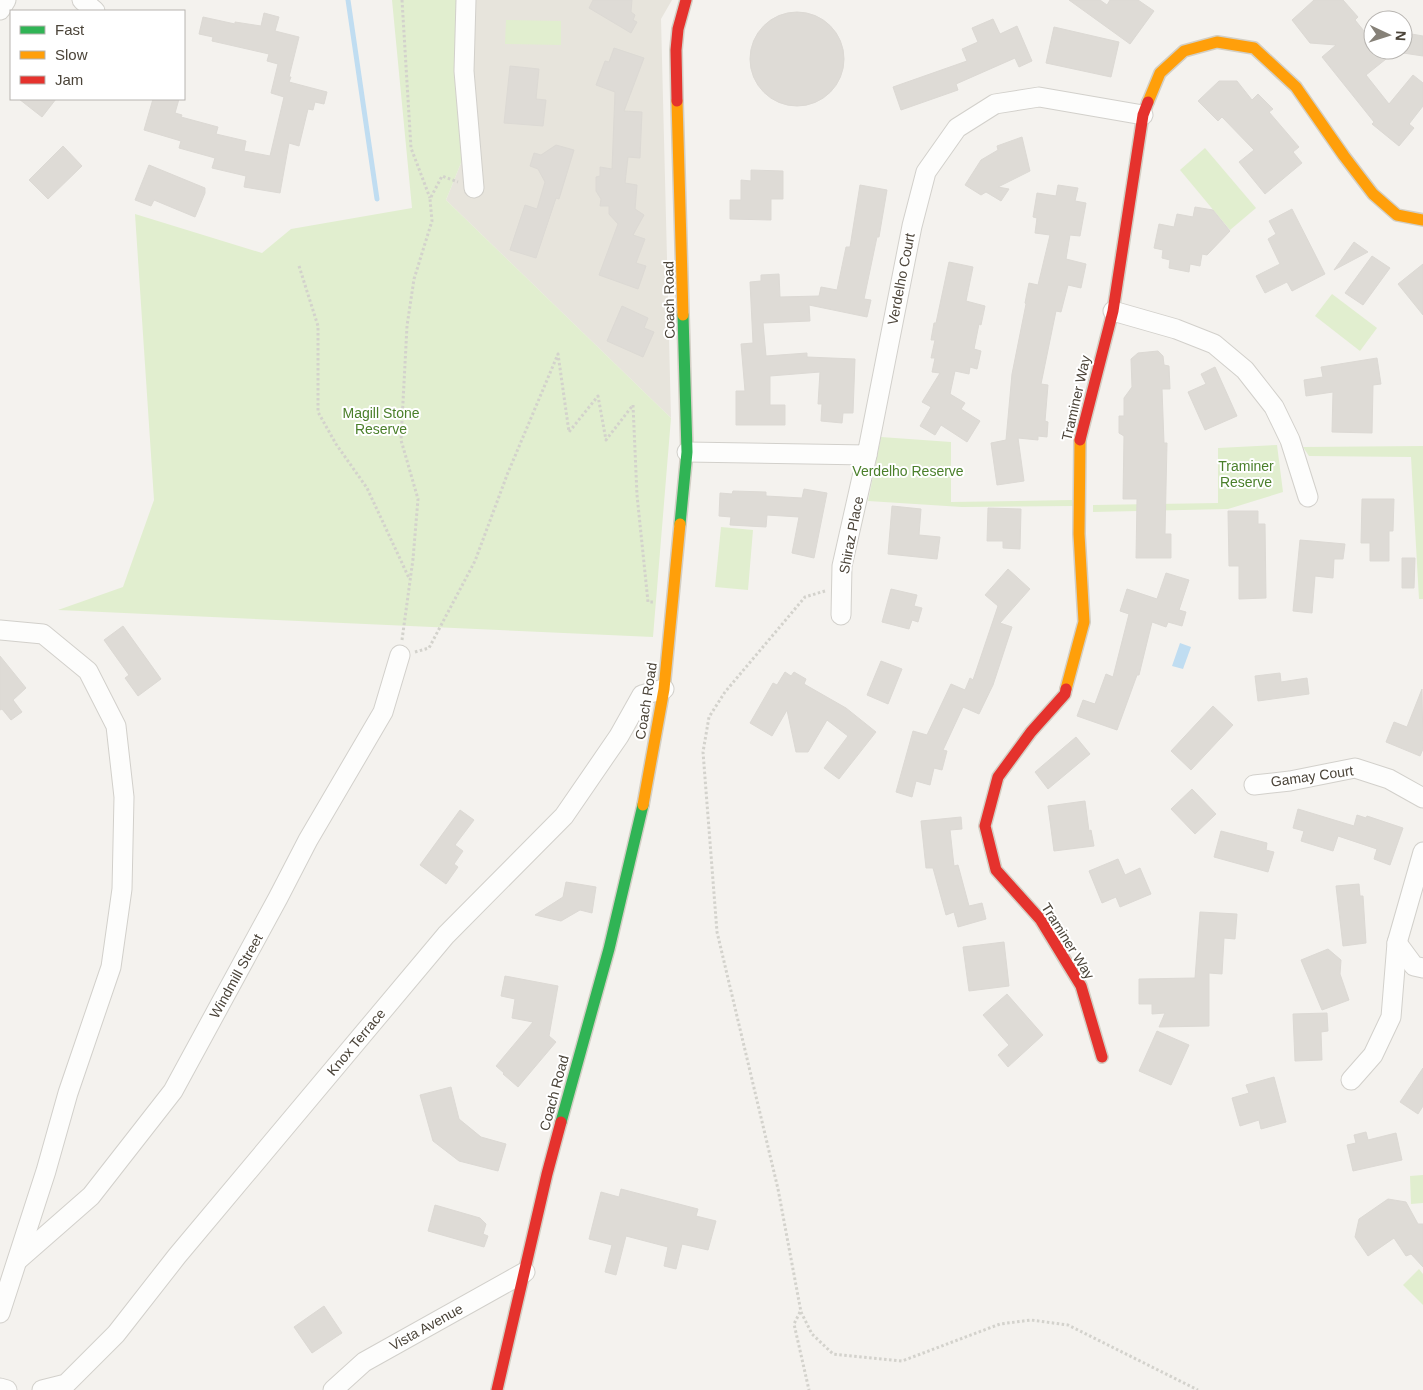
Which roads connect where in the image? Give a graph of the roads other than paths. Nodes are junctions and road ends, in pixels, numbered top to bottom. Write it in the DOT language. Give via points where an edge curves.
graph roads {
  1 [pos="6,0"];
  2 [pos="82,0"];
  3 [pos="466,0"];
  4 [pos="686,0"];
  5 [pos="0,10"];
  6 [pos="94,10"];
  7 [pos="1143,115"];
  8 [pos="474,188"];
  9 [pos="1423,220"];
  10 [pos="1113,311"];
  11 [pos="687,452"];
  12 [pos="867,455"];
  13 [pos="1308,497"];
  14 [pos="841,615"];
  15 [pos="3,630"];
  16 [pos="400,655"];
  17 [pos="664,690"];
  18 [pos="1254,784"];
  19 [pos="1423,798"];
  20 [pos="1423,852"];
  21 [pos="1397,943"];
  22 [pos="1423,968"];
  23 [pos="1102,1057"];
  24 [pos="1351,1080"];
  25 [pos="18,1260"];
  26 [pos="524,1272"];
  27 [pos="0,1313"];
  28 [pos="0,1388"];
  29 [pos="7,1390"];
  30 [pos="42,1390"];
  31 [pos="333,1390"];
  32 [pos="497,1390"];
  1 -- 5 [label="street"];
  2 -- 6 [label="street"];
  3 -- 8 [label="street" via="464,70"];
  4 -- 11 [label="street, Coach Road" via="676,50"];
  7 -- 9 [label="street, Traminer Way" via="1160,73 1184,51 1217,42 1254,48 1296,87 1373,194 1397,216"];
  7 -- 10 [label="street, Traminer Way"];
  7 -- 12 [label="street, Verdelho Court" via="1039,97 995,104 957,128 926,172 912,226"];
  10 -- 13 [label="street" via="1214,344 1246,370 1274,408 1290,440"];
  10 -- 23 [label="street, Traminer Way" via="1079,442 1079,534 1084,622 1066,694 1031,732 998,777 985,826 996,870 1040,919 1081,986"];
  11 -- 12 [label="street"];
  11 -- 17 [label="street, Coach Road"];
  12 -- 14 [label="street, Shiraz Place" via="842,566"];
  15 -- 25 [label="street" via="43,634 88,671 116,726 124,797 122,888 111,967 68,1093"];
  16 -- 25 [label="street, Windmill Street" via="383,712 308,840 174,1091 91,1196"];
  17 -- 26 [label="street, Coach Road" via="644,800 609,949 547,1174"];
  17 -- 30 [label="street, Knox Terrace" via="642,695 619,736 564,816 446,935 176,1256 116,1334 66,1384"];
  18 -- 19 [label="street, Gamay Court" via="1290,781 1355,768 1389,779"];
  20 -- 21 [label="street"];
  21 -- 22 [label="street" via="1414,966"];
  21 -- 24 [label="street" via="1391,1017 1373,1055"];
  25 -- 27 [label="street"];
  26 -- 31 [label="street, Vista Avenue" via="364,1362"];
  26 -- 32 [label="street, Coach Road"];
  28 -- 29 [label="street"];
}
